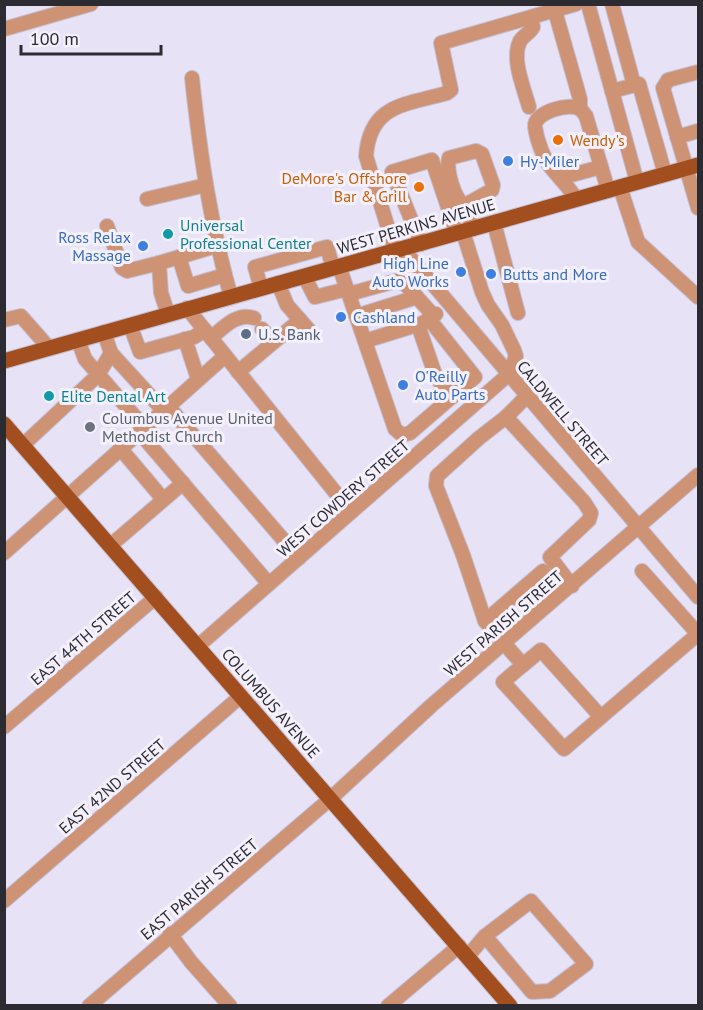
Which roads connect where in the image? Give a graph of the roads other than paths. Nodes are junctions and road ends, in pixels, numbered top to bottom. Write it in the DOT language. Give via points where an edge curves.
graph roads {
  1 [pos="91,4"];
  2 [pos="576,4"];
  3 [pos="588,4"];
  4 [pos="612,4"];
  5 [pos="555,11"];
  6 [pos="531,17"];
  7 [pos="4,29"];
  8 [pos="699,72"];
  9 [pos="192,78"];
  10 [pos="634,85"];
  11 [pos="612,91"];
  12 [pos="529,107"];
  13 [pos="580,109"];
  14 [pos="699,131"];
  15 [pos="676,136"];
  16 [pos="601,166"];
  17 [pos="692,167"];
  18 [pos="665,174"];
  19 [pos="560,177"];
  20 [pos="637,182"];
  21 [pos="206,185"];
  22 [pos="614,189"];
  23 [pos="147,199"];
  24 [pos="576,200"];
  25 [pos="465,205"];
  26 [pos="699,208"];
  27 [pos="494,223"];
  28 [pos="107,226"];
  29 [pos="464,232"];
  30 [pos="421,244"];
  31 [pos="216,246"];
  32 [pos="399,250"];
  33 [pos="179,257"];
  34 [pos="159,263"];
  35 [pos="336,267"];
  36 [pos="225,275"];
  37 [pos="304,276"];
  38 [pos="278,283"];
  39 [pos="261,288"];
  40 [pos="348,291"];
  41 [pos="231,297"];
  42 [pos="417,297"];
  43 [pos="699,297"];
  44 [pos="449,303"];
  45 [pos="187,308"];
  46 [pos="518,313"];
  47 [pos="168,314"];
  48 [pos="356,316"];
  49 [pos="4,320"];
  50 [pos="427,320"];
  51 [pos="130,325"];
  52 [pos="104,333"];
  53 [pos="208,334"];
  54 [pos="185,339"];
  55 [pos="78,340"];
  56 [pos="365,341"];
  57 [pos="273,342"];
  58 [pos="49,348"];
  59 [pos="111,352"];
  60 [pos="225,356"];
  61 [pos="4,361"];
  62 [pos="238,372"];
  63 [pos="509,374"];
  64 [pos="98,375"];
  65 [pos="198,379"];
  66 [pos="149,394"];
  67 [pos="527,396"];
  68 [pos="453,397"];
  69 [pos="166,408"];
  70 [pos="130,411"];
  71 [pos="506,417"];
  72 [pos="4,424"];
  73 [pos="141,429"];
  74 [pos="23,445"];
  75 [pos="120,447"];
  76 [pos="699,475"];
  77 [pos="183,483"];
  78 [pos="68,497"];
  79 [pos="163,500"];
  80 [pos="351,512"];
  81 [pos="639,527"];
  82 [pos="111,545"];
  83 [pos="4,553"];
  84 [pos="299,558"];
  85 [pos="543,571"];
  86 [pos="642,571"];
  87 [pos="269,584"];
  88 [pos="572,586"];
  89 [pos="156,597"];
  90 [pos="699,597"];
  91 [pos="485,621"];
  92 [pos="698,634"];
  93 [pos="504,645"];
  94 [pos="198,646"];
  95 [pos="523,665"];
  96 [pos="241,696"];
  97 [pos="601,717"];
  98 [pos="4,727"];
  99 [pos="330,799"];
  100 [pos="4,901"];
  101 [pos="171,934"];
  102 [pos="484,936"];
  103 [pos="464,951"];
  104 [pos="89,1005"];
  105 [pos="230,1005"];
  106 [pos="388,1005"];
  107 [pos="510,1005"];
  1 -- 7 [label="street"];
  2 -- 5 [label="street"];
  3 -- 11 [label="street"];
  4 -- 10 [label="street"];
  5 -- 6 [label="street"];
  5 -- 13 [label="street"];
  6 -- 12 [label="street" via="533,27 523,37 517,52"];
  6 -- 32 [label="street" via="441,43 451,90 393,109 372,128 366,156"];
  8 -- 15 [label="street" via="668,80 663,88"];
  9 -- 21 [label="street"];
  10 -- 11 [label="street"];
  10 -- 18 [label="street" via="639,84"];
  11 -- 20 [label="street"];
  13 -- 16 [label="street" via="586,116"];
  13 -- 19 [label="street" via="573,106 536,119 546,159"];
  14 -- 15 [label="street"];
  15 -- 17 [label="street"];
  16 -- 19 [label="street"];
  16 -- 22 [label="street"];
  17 -- 18 [label="main road, WEST PERKINS AVENUE"];
  17 -- 26 [label="street"];
  18 -- 20 [label="main road, WEST PERKINS AVENUE"];
  19 -- 24 [label="street"];
  20 -- 22 [label="main road, WEST PERKINS AVENUE"];
  21 -- 23 [label="street"];
  21 -- 31 [label="street"];
  22 -- 24 [label="main road, WEST PERKINS AVENUE"];
  22 -- 43 [label="street" via="638,242"];
  24 -- 27 [label="main road, WEST PERKINS AVENUE"];
  25 -- 29 [label="street"];
  27 -- 29 [label="main road, WEST PERKINS AVENUE"];
  27 -- 46 [label="street"];
  28 -- 34 [label="street" via="122,268 127,271"];
  29 -- 30 [label="main road, WEST PERKINS AVENUE"];
  29 -- 30 [label="street" via="432,160 392,172"];
  29 -- 63 [label="street" via="482,292 516,356"];
  30 -- 32 [label="main road, WEST PERKINS AVENUE"];
  31 -- 33 [label="street"];
  31 -- 36 [label="street"];
  32 -- 35 [label="main road, WEST PERKINS AVENUE"];
  32 -- 44 [label="street, CALDWELL STREET"];
  33 -- 34 [label="street"];
  33 -- 36 [label="street" via="188,286"];
  34 -- 47 [label="street" via="161,293"];
  35 -- 37 [label="main road, WEST PERKINS AVENUE"];
  35 -- 39 [label="street" via="327,247 255,267"];
  35 -- 40 [label="street"];
  36 -- 41 [label="street"];
  37 -- 38 [label="main road, WEST PERKINS AVENUE"];
  37 -- 40 [label="street" via="315,297"];
  38 -- 39 [label="main road, WEST PERKINS AVENUE"];
  38 -- 57 [label="street" via="287,305 304,325"];
  39 -- 41 [label="main road, WEST PERKINS AVENUE"];
  40 -- 42 [label="street" via="396,281 405,284"];
  40 -- 48 [label="street"];
  41 -- 45 [label="main road, WEST PERKINS AVENUE"];
  42 -- 48 [label="street"];
  42 -- 50 [label="street"];
  44 -- 50 [label="street"];
  44 -- 63 [label="street, CALDWELL STREET"];
  45 -- 47 [label="main road, WEST PERKINS AVENUE"];
  45 -- 53 [label="street"];
  47 -- 51 [label="main road, WEST PERKINS AVENUE"];
  48 -- 56 [label="street"];
  49 -- 58 [label="street" via="21,316"];
  50 -- 56 [label="street"];
  50 -- 68 [label="street" via="436,377"];
  50 -- 68 [label="street" via="475,377"];
  51 -- 52 [label="main road, WEST PERKINS AVENUE"];
  51 -- 54 [label="street" via="140,352"];
  52 -- 55 [label="main road, WEST PERKINS AVENUE"];
  52 -- 59 [label="street"];
  53 -- 54 [label="street"];
  53 -- 57 [label="street" via="246,315"];
  53 -- 60 [label="street"];
  54 -- 65 [label="street"];
  55 -- 58 [label="main road, WEST PERKINS AVENUE"];
  55 -- 64 [label="street" via="85,359"];
  56 -- 68 [label="street" via="399,434 410,433"];
  57 -- 62 [label="street"];
  58 -- 61 [label="main road, WEST PERKINS AVENUE"];
  59 -- 64 [label="street"];
  59 -- 66 [label="street"];
  60 -- 62 [label="street"];
  60 -- 65 [label="street"];
  62 -- 80 [label="street"];
  63 -- 67 [label="street, CALDWELL STREET"];
  63 -- 80 [label="street, WEST COWDERY STREET"];
  64 -- 70 [label="street"];
  64 -- 74 [label="street"];
  65 -- 69 [label="street"];
  66 -- 69 [label="street"];
  66 -- 70 [label="street"];
  67 -- 71 [label="street"];
  67 -- 81 [label="street, CALDWELL STREET"];
  69 -- 73 [label="street"];
  69 -- 84 [label="street"];
  70 -- 73 [label="street"];
  71 -- 88 [label="street" via="591,513 589,520 550,557"];
  71 -- 91 [label="street" via="437,476 436,486"];
  72 -- 74 [label="main road, COLUMBUS AVENUE"];
  73 -- 75 [label="street"];
  73 -- 77 [label="street"];
  74 -- 78 [label="main road, COLUMBUS AVENUE"];
  75 -- 78 [label="street"];
  75 -- 79 [label="street"];
  76 -- 81 [label="street, WEST PARISH STREET"];
  77 -- 79 [label="street"];
  77 -- 87 [label="street"];
  78 -- 82 [label="main road, COLUMBUS AVENUE"];
  78 -- 83 [label="street"];
  79 -- 82 [label="street"];
  80 -- 84 [label="street, WEST COWDERY STREET"];
  81 -- 88 [label="street, WEST PARISH STREET"];
  81 -- 90 [label="street, CALDWELL STREET"];
  82 -- 89 [label="main road, COLUMBUS AVENUE"];
  84 -- 87 [label="street, WEST COWDERY STREET"];
  85 -- 91 [label="street"];
  86 -- 92 [label="street"];
  87 -- 94 [label="street, WEST COWDERY STREET"];
  88 -- 93 [label="street, WEST PARISH STREET"];
  89 -- 94 [label="main road, COLUMBUS AVENUE"];
  89 -- 98 [label="street, EAST 44TH STREET"];
  91 -- 93 [label="street"];
  92 -- 97 [label="street"];
  93 -- 95 [label="street"];
  93 -- 99 [label="street, WEST PARISH STREET"];
  94 -- 96 [label="main road, COLUMBUS AVENUE"];
  95 -- 97 [label="street" via="541,650"];
  95 -- 97 [label="street" via="503,682 564,749"];
  96 -- 99 [label="main road, COLUMBUS AVENUE"];
  96 -- 100 [label="street, EAST 42ND STREET"];
  99 -- 101 [label="street, EAST PARISH STREET"];
  99 -- 103 [label="main road, COLUMBUS AVENUE"];
  101 -- 104 [label="street, EAST PARISH STREET"];
  101 -- 105 [label="street"];
  102 -- 102 [label="street" via="531,900 586,964 550,991 532,992"];
  102 -- 103 [label="street"];
  103 -- 106 [label="street"];
  103 -- 107 [label="main road, COLUMBUS AVENUE"];
}
